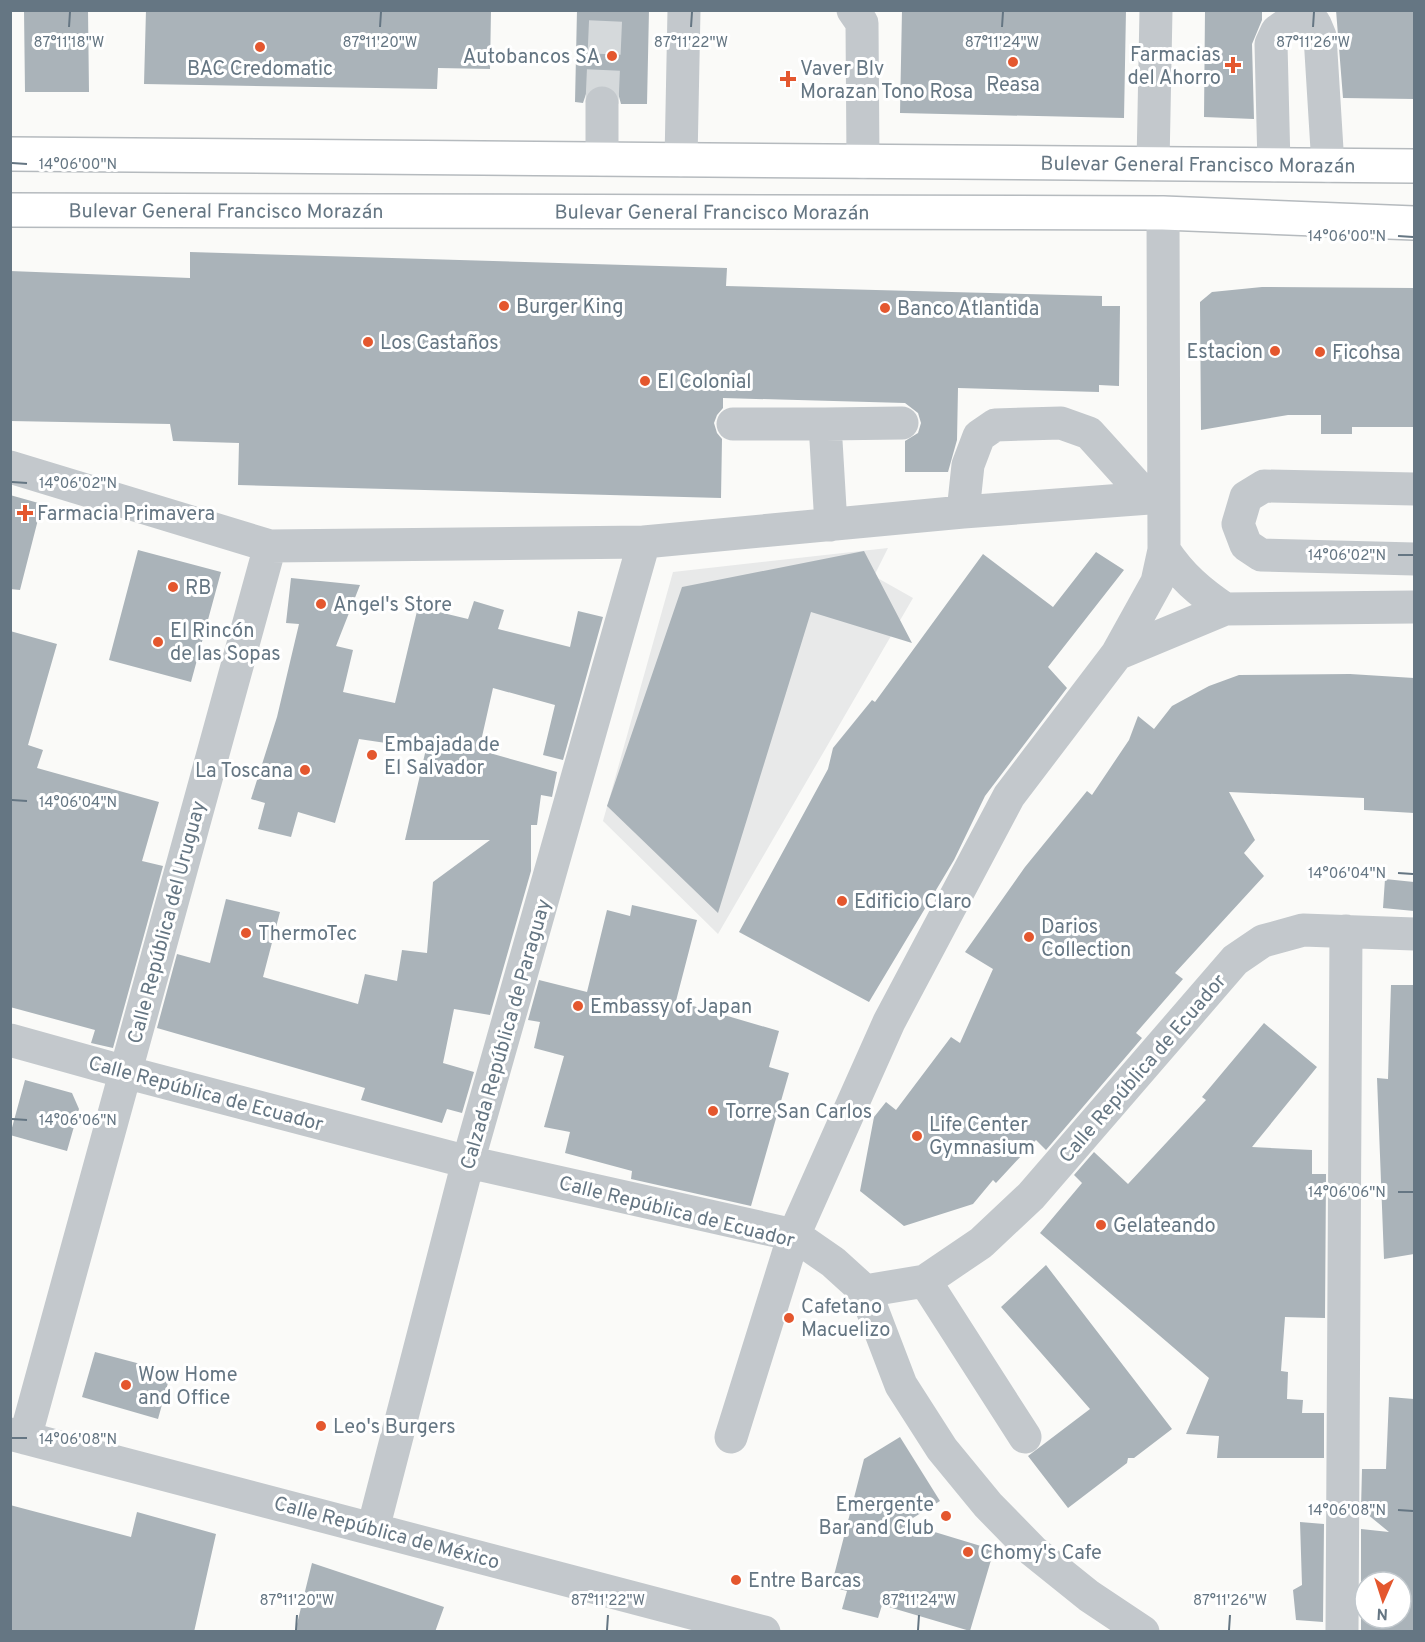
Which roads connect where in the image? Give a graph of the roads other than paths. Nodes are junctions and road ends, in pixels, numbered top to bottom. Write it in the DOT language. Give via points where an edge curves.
graph roads {
  1 [pos="684,10"];
  2 [pos="853,10"];
  3 [pos="1156,10"];
  4 [pos="602,103"];
  5 [pos="10,154"];
  6 [pos="602,159"];
  7 [pos="681,160"];
  8 [pos="863,162"];
  9 [pos="1153,164"];
  10 [pos="1274,165"];
  11 [pos="1328,166"];
  12 [pos="1414,166"];
  13 [pos="10,210"];
  14 [pos="1163,213"];
  15 [pos="1414,223"];
  16 [pos="902,423"];
  17 [pos="733,424"];
  18 [pos="825,424"];
  19 [pos="10,467"];
  20 [pos="1414,489"];
  21 [pos="1155,497"];
  22 [pos="963,512"];
  23 [pos="831,525"];
  24 [pos="644,542"];
  25 [pos="270,546"];
  26 [pos="1164,550"];
  27 [pos="1414,559"];
  28 [pos="1414,607"];
  29 [pos="1225,609"];
  30 [pos="1117,654"];
  31 [pos="1346,931"];
  32 [pos="1414,934"];
  33 [pos="10,1040"];
  34 [pos="124,1072"];
  35 [pos="468,1162"];
  36 [pos="794,1235"];
  37 [pos="925,1281"];
  38 [pos="865,1291"];
  39 [pos="18,1436"];
  40 [pos="731,1437"];
  41 [pos="1025,1437"];
  42 [pos="373,1528"];
  43 [pos="674,1620"];
  44 [pos="764,1632"];
  45 [pos="1143,1632"];
  46 [pos="1342,1632"];
  1 -- 7 [label="street"];
  2 -- 8 [label="street" via="862,23"];
  3 -- 9 [label="street"];
  4 -- 6 [label="street"];
  5 -- 6 [label="main road, Bulevar General Francisco Morazán"];
  6 -- 7 [label="main road, Bulevar General Francisco Morazán"];
  7 -- 8 [label="main road, Bulevar General Francisco Morazán"];
  8 -- 9 [label="main road, Bulevar General Francisco Morazán"];
  9 -- 10 [label="main road, Bulevar General Francisco Morazán"];
  10 -- 11 [label="main road, Bulevar General Francisco Morazán"];
  10 -- 11 [label="street" via="1271,44 1277,31 1290,22 1316,24 1320,36"];
  11 -- 12 [label="main road, Bulevar General Francisco Morazán"];
  13 -- 14 [label="main road, Bulevar General Francisco Morazán"];
  14 -- 15 [label="main road, Bulevar General Francisco Morazán"];
  14 -- 21 [label="street"];
  16 -- 18 [label="street"];
  17 -- 18 [label="street"];
  18 -- 23 [label="street"];
  19 -- 25 [label="street"];
  20 -- 27 [label="street" via="1264,486 1246,497 1238,524 1246,544 1261,555"];
  21 -- 22 [label="street"];
  21 -- 22 [label="street" via="1089,433 1061,423 995,425 979,436 968,465"];
  21 -- 26 [label="street"];
  22 -- 23 [label="street"];
  23 -- 24 [label="street"];
  24 -- 25 [label="street"];
  24 -- 35 [label="street, Calzada República de Paraguay"];
  25 -- 34 [label="street, Calle República del Uruguay"];
  26 -- 29 [label="street" via="1195,589"];
  26 -- 30 [label="street" via="1157,582"];
  28 -- 29 [label="street"];
  29 -- 30 [label="street"];
  30 -- 36 [label="street" via="1009,796 889,1022"];
  31 -- 32 [label="street, Calle República de Ecuador"];
  31 -- 37 [label="street, Calle República de Ecuador" via="1303,930 1263,941 1234,960 1031,1196 981,1243"];
  31 -- 46 [label="street"];
  33 -- 34 [label="street, Calle República de Ecuador"];
  34 -- 35 [label="street, Calle República de Ecuador"];
  34 -- 39 [label="street, Calle República del Uruguay"];
  35 -- 36 [label="street, Calle República de Ecuador"];
  35 -- 42 [label="street, Calzada República de Paraguay"];
  36 -- 38 [label="street, Calle República de Ecuador"];
  36 -- 40 [label="street"];
  37 -- 38 [label="street, Calle República de Ecuador"];
  37 -- 41 [label="street"];
  38 -- 45 [label="street" via="901,1385 942,1449 981,1497 1033,1551 1089,1596"];
  39 -- 42 [label="street, Calle República de México"];
  42 -- 43 [label="street, Calle República de México"];
  43 -- 44 [label="street, Calle República de México"];
}
